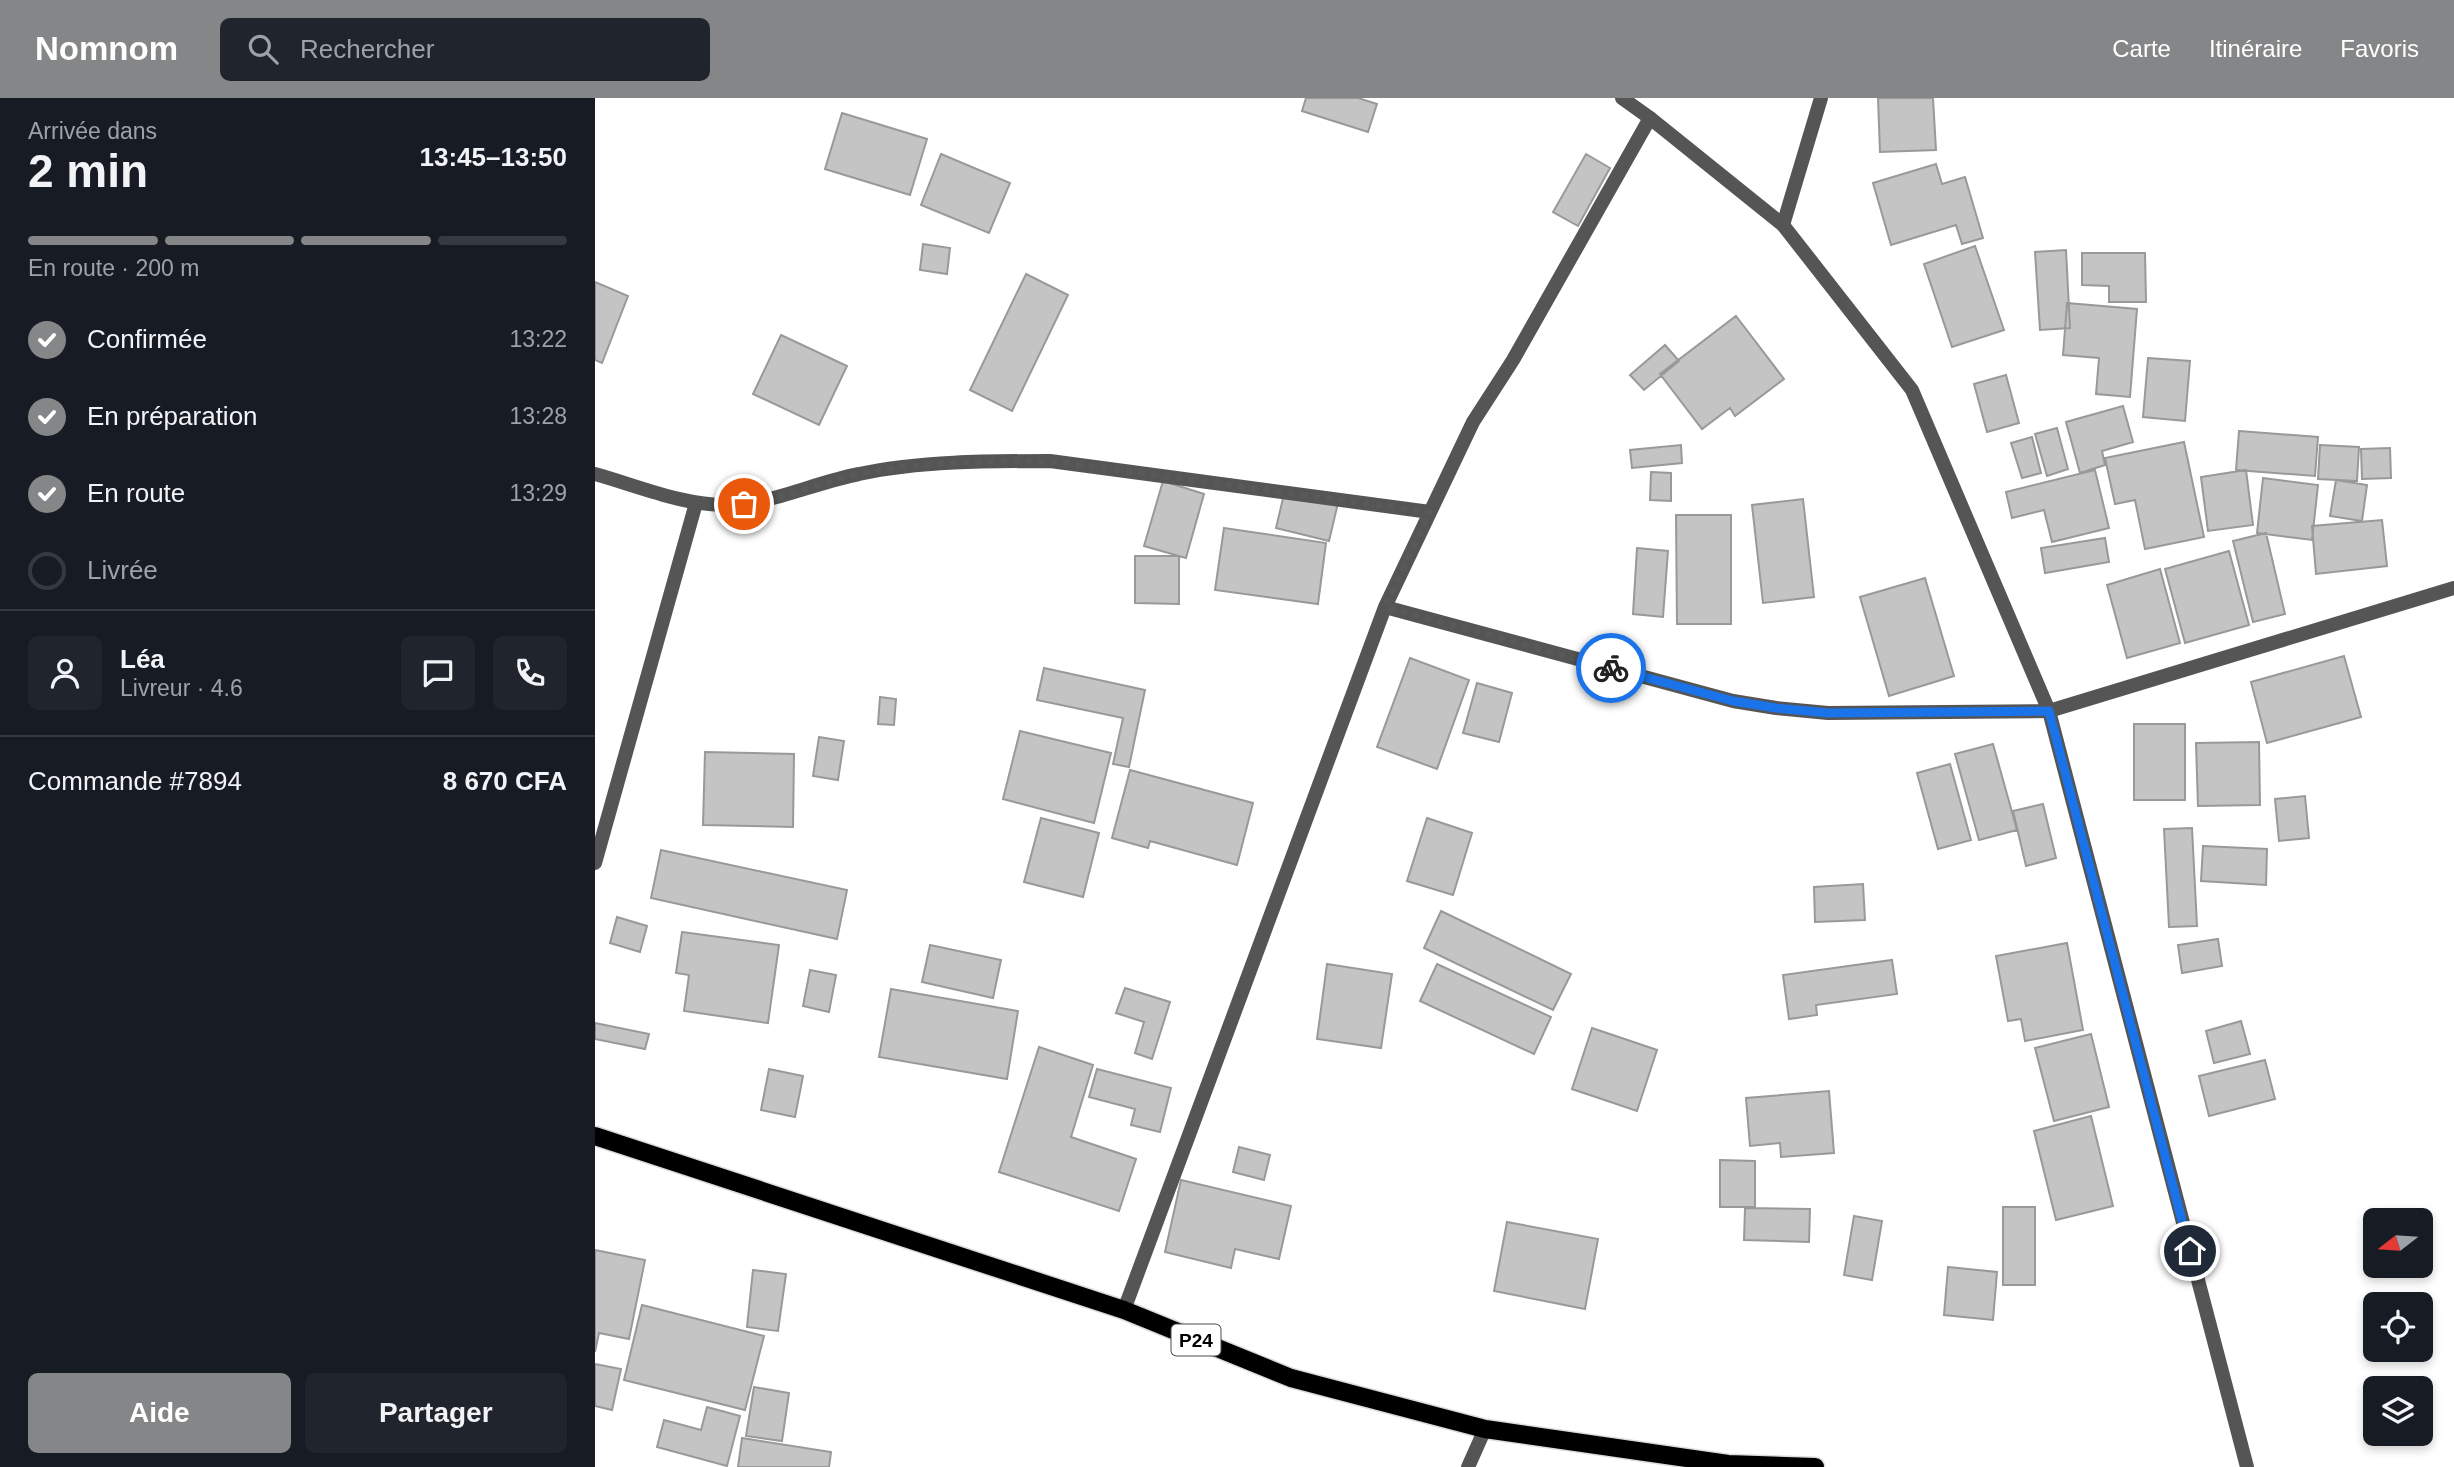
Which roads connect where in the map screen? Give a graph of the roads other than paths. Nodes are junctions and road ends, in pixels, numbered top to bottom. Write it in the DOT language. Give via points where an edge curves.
graph roads {
  1 [pos="1622,98"];
  2 [pos="1821,98"];
  3 [pos="1650,118"];
  4 [pos="1783,225"];
  5 [pos="595,474"];
  6 [pos="696,503"];
  7 [pos="1430,512"];
  8 [pos="2454,588"];
  9 [pos="1385,607"];
  10 [pos="2049,711"];
  11 [pos="595,863"];
  12 [pos="595,1136"];
  13 [pos="1123,1310"];
  14 [pos="1485,1429"];
  15 [pos="1468,1467"];
  16 [pos="1815,1467"];
  17 [pos="2247,1467"];
  1 -- 3 [label="street"];
  2 -- 4 [label="street"];
  3 -- 4 [label="street"];
  3 -- 7 [label="street" via="1473,422"];
  4 -- 10 [label="street" via="1912,390"];
  5 -- 6 [label="street"];
  6 -- 7 [label="street" via="759,502 821,482 899,467 1050,461"];
  6 -- 11 [label="street"];
  7 -- 9 [label="street"];
  8 -- 10 [label="street"];
  9 -- 10 [label="street" via="1733,701 1776,708 1828,713"];
  9 -- 13 [label="street"];
  10 -- 17 [label="street"];
  12 -- 13 [label="main road, P24"];
  13 -- 14 [label="main road, P24" via="1291,1378"];
  14 -- 15 [label="street"];
  14 -- 16 [label="main road, P24" via="1727,1464"];
}
